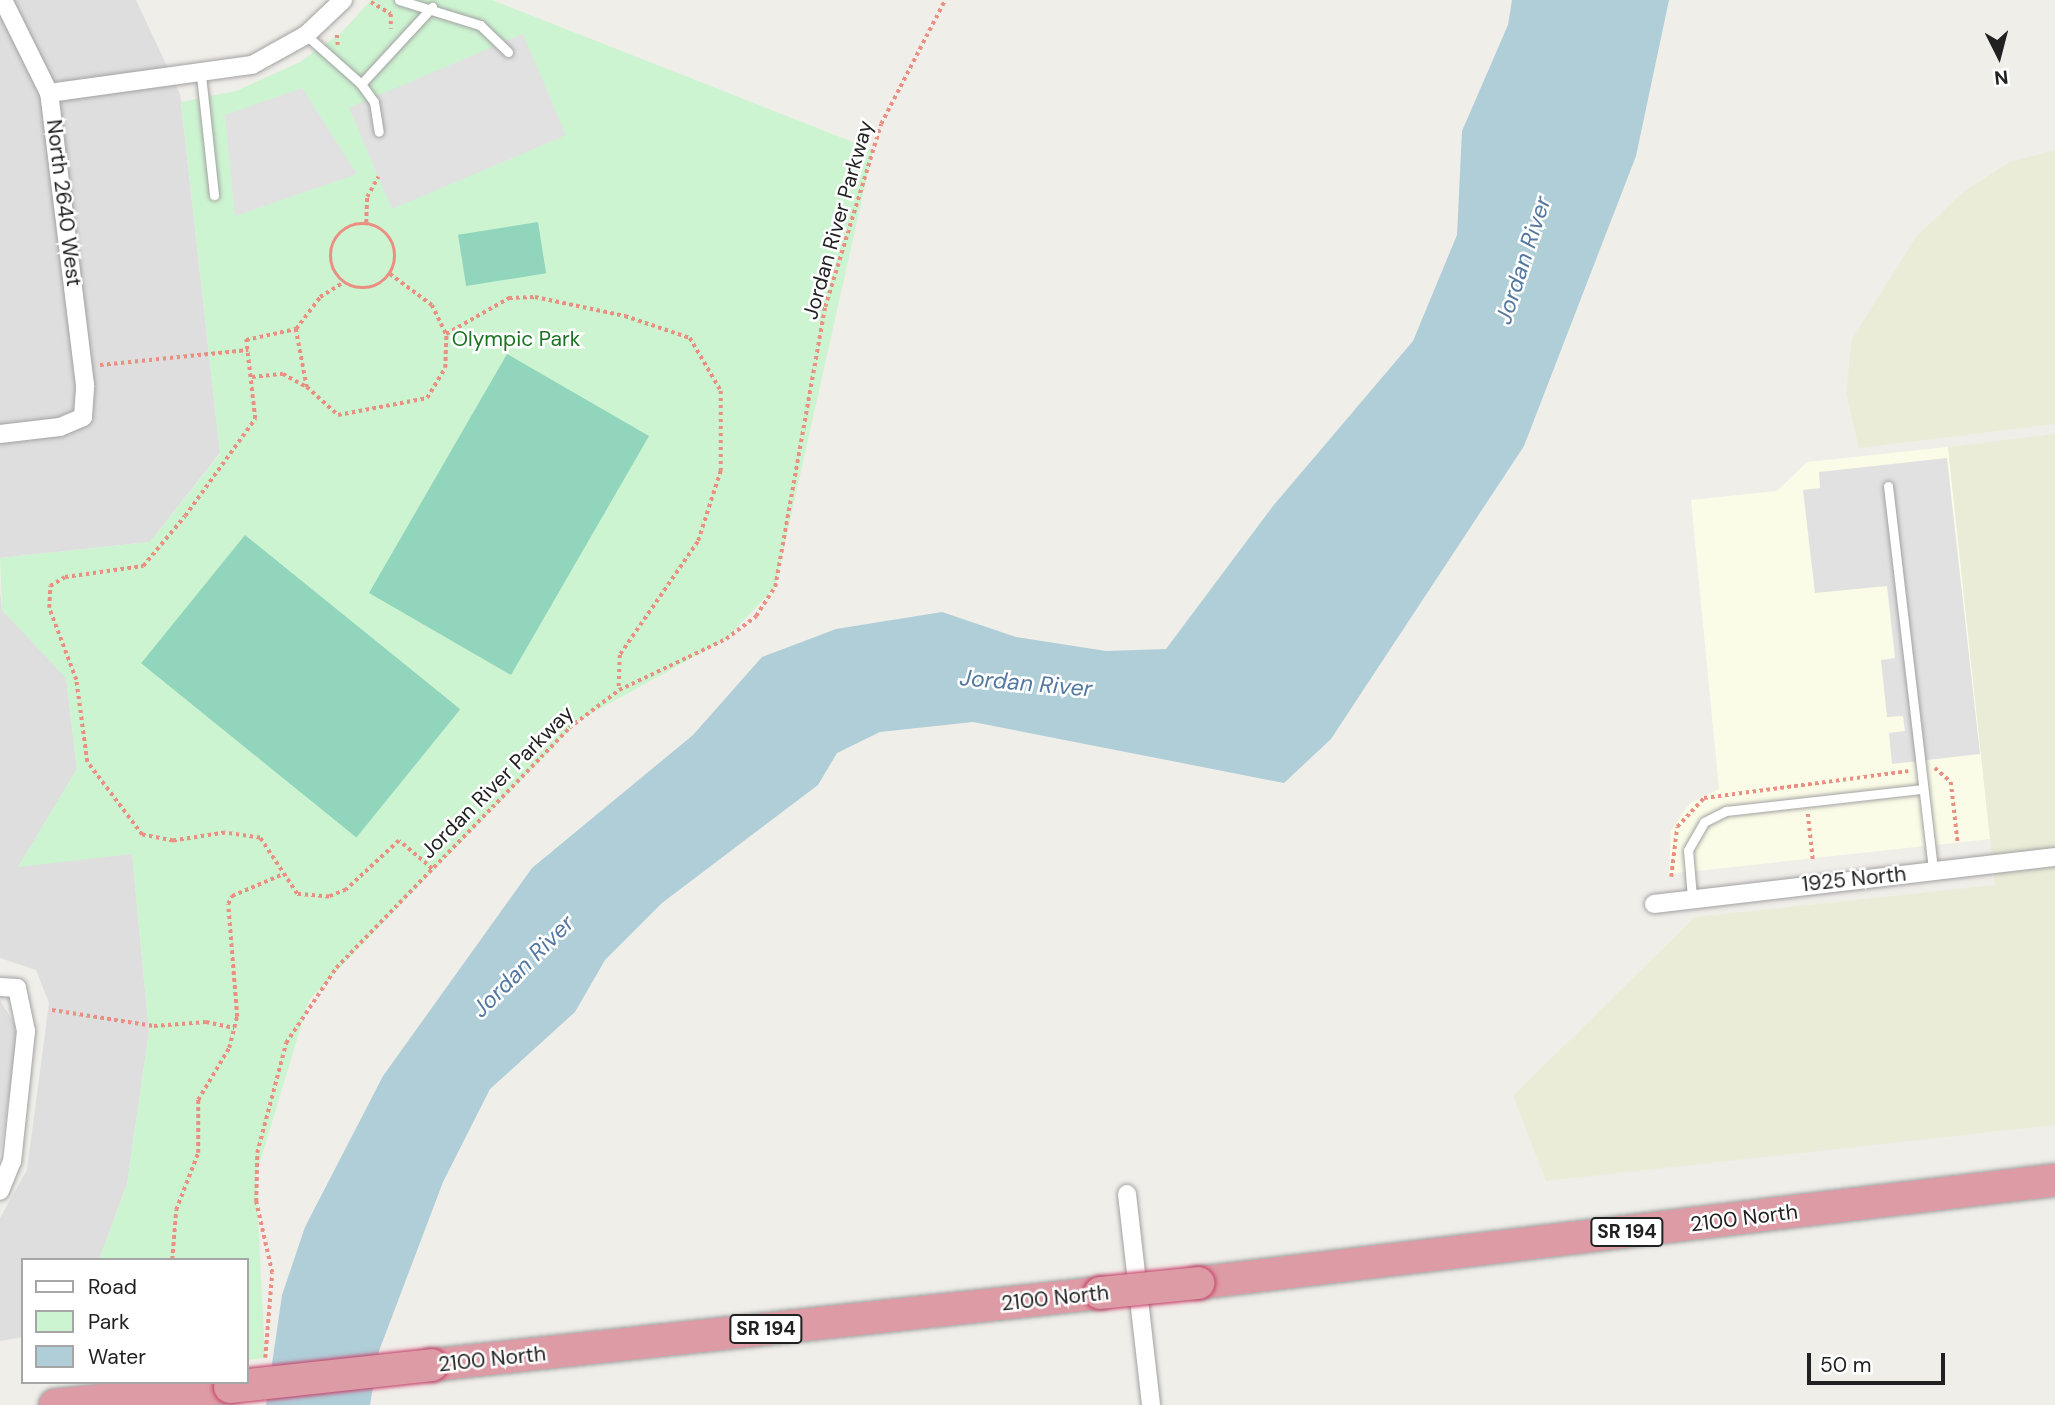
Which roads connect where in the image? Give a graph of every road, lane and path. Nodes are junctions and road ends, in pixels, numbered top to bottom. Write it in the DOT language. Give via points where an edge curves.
graph roads {
  1 [pos="3,0"];
  2 [pos="343,0"];
  3 [pos="399,0"];
  4 [pos="945,0"];
  5 [pos="371,2"];
  6 [pos="432,7"];
  7 [pos="306,35"];
  8 [pos="337,35"];
  9 [pos="383,38"];
  10 [pos="508,52"];
  11 [pos="345,57"];
  12 [pos="201,75"];
  13 [pos="361,84"];
  14 [pos="49,93"];
  15 [pos="379,132"];
  16 [pos="378,177"];
  17 [pos="214,195"];
  18 [pos="366,223"];
  19 [pos="390,274"];
  20 [pos="344,282"];
  21 [pos="296,329"];
  22 [pos="446,334"];
  23 [pos="248,350"];
  24 [pos="100,365"];
  25 [pos="251,377"];
  26 [pos="307,387"];
  27 [pos="0,434"];
  28 [pos="1888,486"];
  29 [pos="619,690"];
  30 [pos="1933,768"];
  31 [pos="1921,789"];
  32 [pos="1808,814"];
  33 [pos="1958,845"];
  34 [pos="2055,858"];
  35 [pos="1813,860"];
  36 [pos="432,869"];
  37 [pos="1933,871"];
  38 [pos="281,875"];
  39 [pos="1692,897"];
  40 [pos="1654,904"];
  41 [pos="8,988"];
  42 [pos="52,1010"];
  43 [pos="234,1028"];
  44 [pos="2055,1180"];
  45 [pos="0,1191"];
  46 [pos="1127,1194"];
  47 [pos="172,1258"];
  48 [pos="263,1370"];
  49 [pos="55,1405"];
  50 [pos="1152,1405"];
  1 -- 14 [label="street, North 2640 West"];
  2 -- 7 [label="street"];
  3 -- 6 [label="lane"];
  4 -- 29 [label="path, Jordan River Parkway" via="881,124 825,307 775,587 755,616 726,639"];
  5 -- 9 [label="path" via="391,14 392,28"];
  6 -- 10 [label="lane" via="480,24"];
  6 -- 13 [label="lane"];
  7 -- 12 [label="street" via="252,65"];
  7 -- 13 [label="lane"];
  8 -- 11 [label="path"];
  12 -- 14 [label="street"];
  12 -- 17 [label="lane"];
  13 -- 15 [label="lane" via="374,102"];
  14 -- 27 [label="street, North 2640 West" via="84,371 83,417 60,427"];
  16 -- 18 [label="path" via="367,197"];
  18 -- 19 [label="path" via="393,242"];
  18 -- 20 [label="path" via="346,228 332,244 331,265"];
  19 -- 20 [label="path" via="374,286"];
  19 -- 22 [label="path" via="432,305"];
  20 -- 21 [label="path" via="320,297"];
  21 -- 23 [label="path" via="246,340"];
  21 -- 26 [label="path"];
  22 -- 26 [label="path" via="445,368 427,398 338,415"];
  22 -- 29 [label="path" via="509,298 535,297 690,338 721,390 721,471 698,542 620,655"];
  23 -- 24 [label="path"];
  23 -- 25 [label="path"];
  25 -- 26 [label="path" via="283,374"];
  25 -- 38 [label="path" via="255,419 143,566 65,577 50,586 49,608 76,680 87,762 131,826 173,841 225,833 260,838"];
  28 -- 31 [label="lane"];
  29 -- 36 [label="path, Jordan River Parkway" via="569,728"];
  30 -- 33 [label="path" via="1951,782"];
  31 -- 37 [label="lane"];
  31 -- 39 [label="lane" via="1727,811 1704,822 1688,850"];
  32 -- 35 [label="path"];
  34 -- 37 [label="street, 1925 North"];
  36 -- 38 [label="path" via="399,841 364,877 329,897 297,894"];
  36 -- 48 [label="path, Jordan River Parkway" via="336,968 286,1043 257,1153 256,1202 272,1273"];
  37 -- 39 [label="street, 1925 North"];
  38 -- 43 [label="path" via="232,896 228,904"];
  39 -- 40 [label="street, 1925 North"];
  41 -- 45 [label="street" via="25,1070 12,1161"];
  42 -- 43 [label="path" via="154,1026 206,1022"];
  43 -- 47 [label="path" via="198,1100 198,1153 176,1210"];
  44 -- 49 [label="highway, 2100 North / SR 194, bridge" via="1198,1283"];
  46 -- 50 [label="street"];
}
